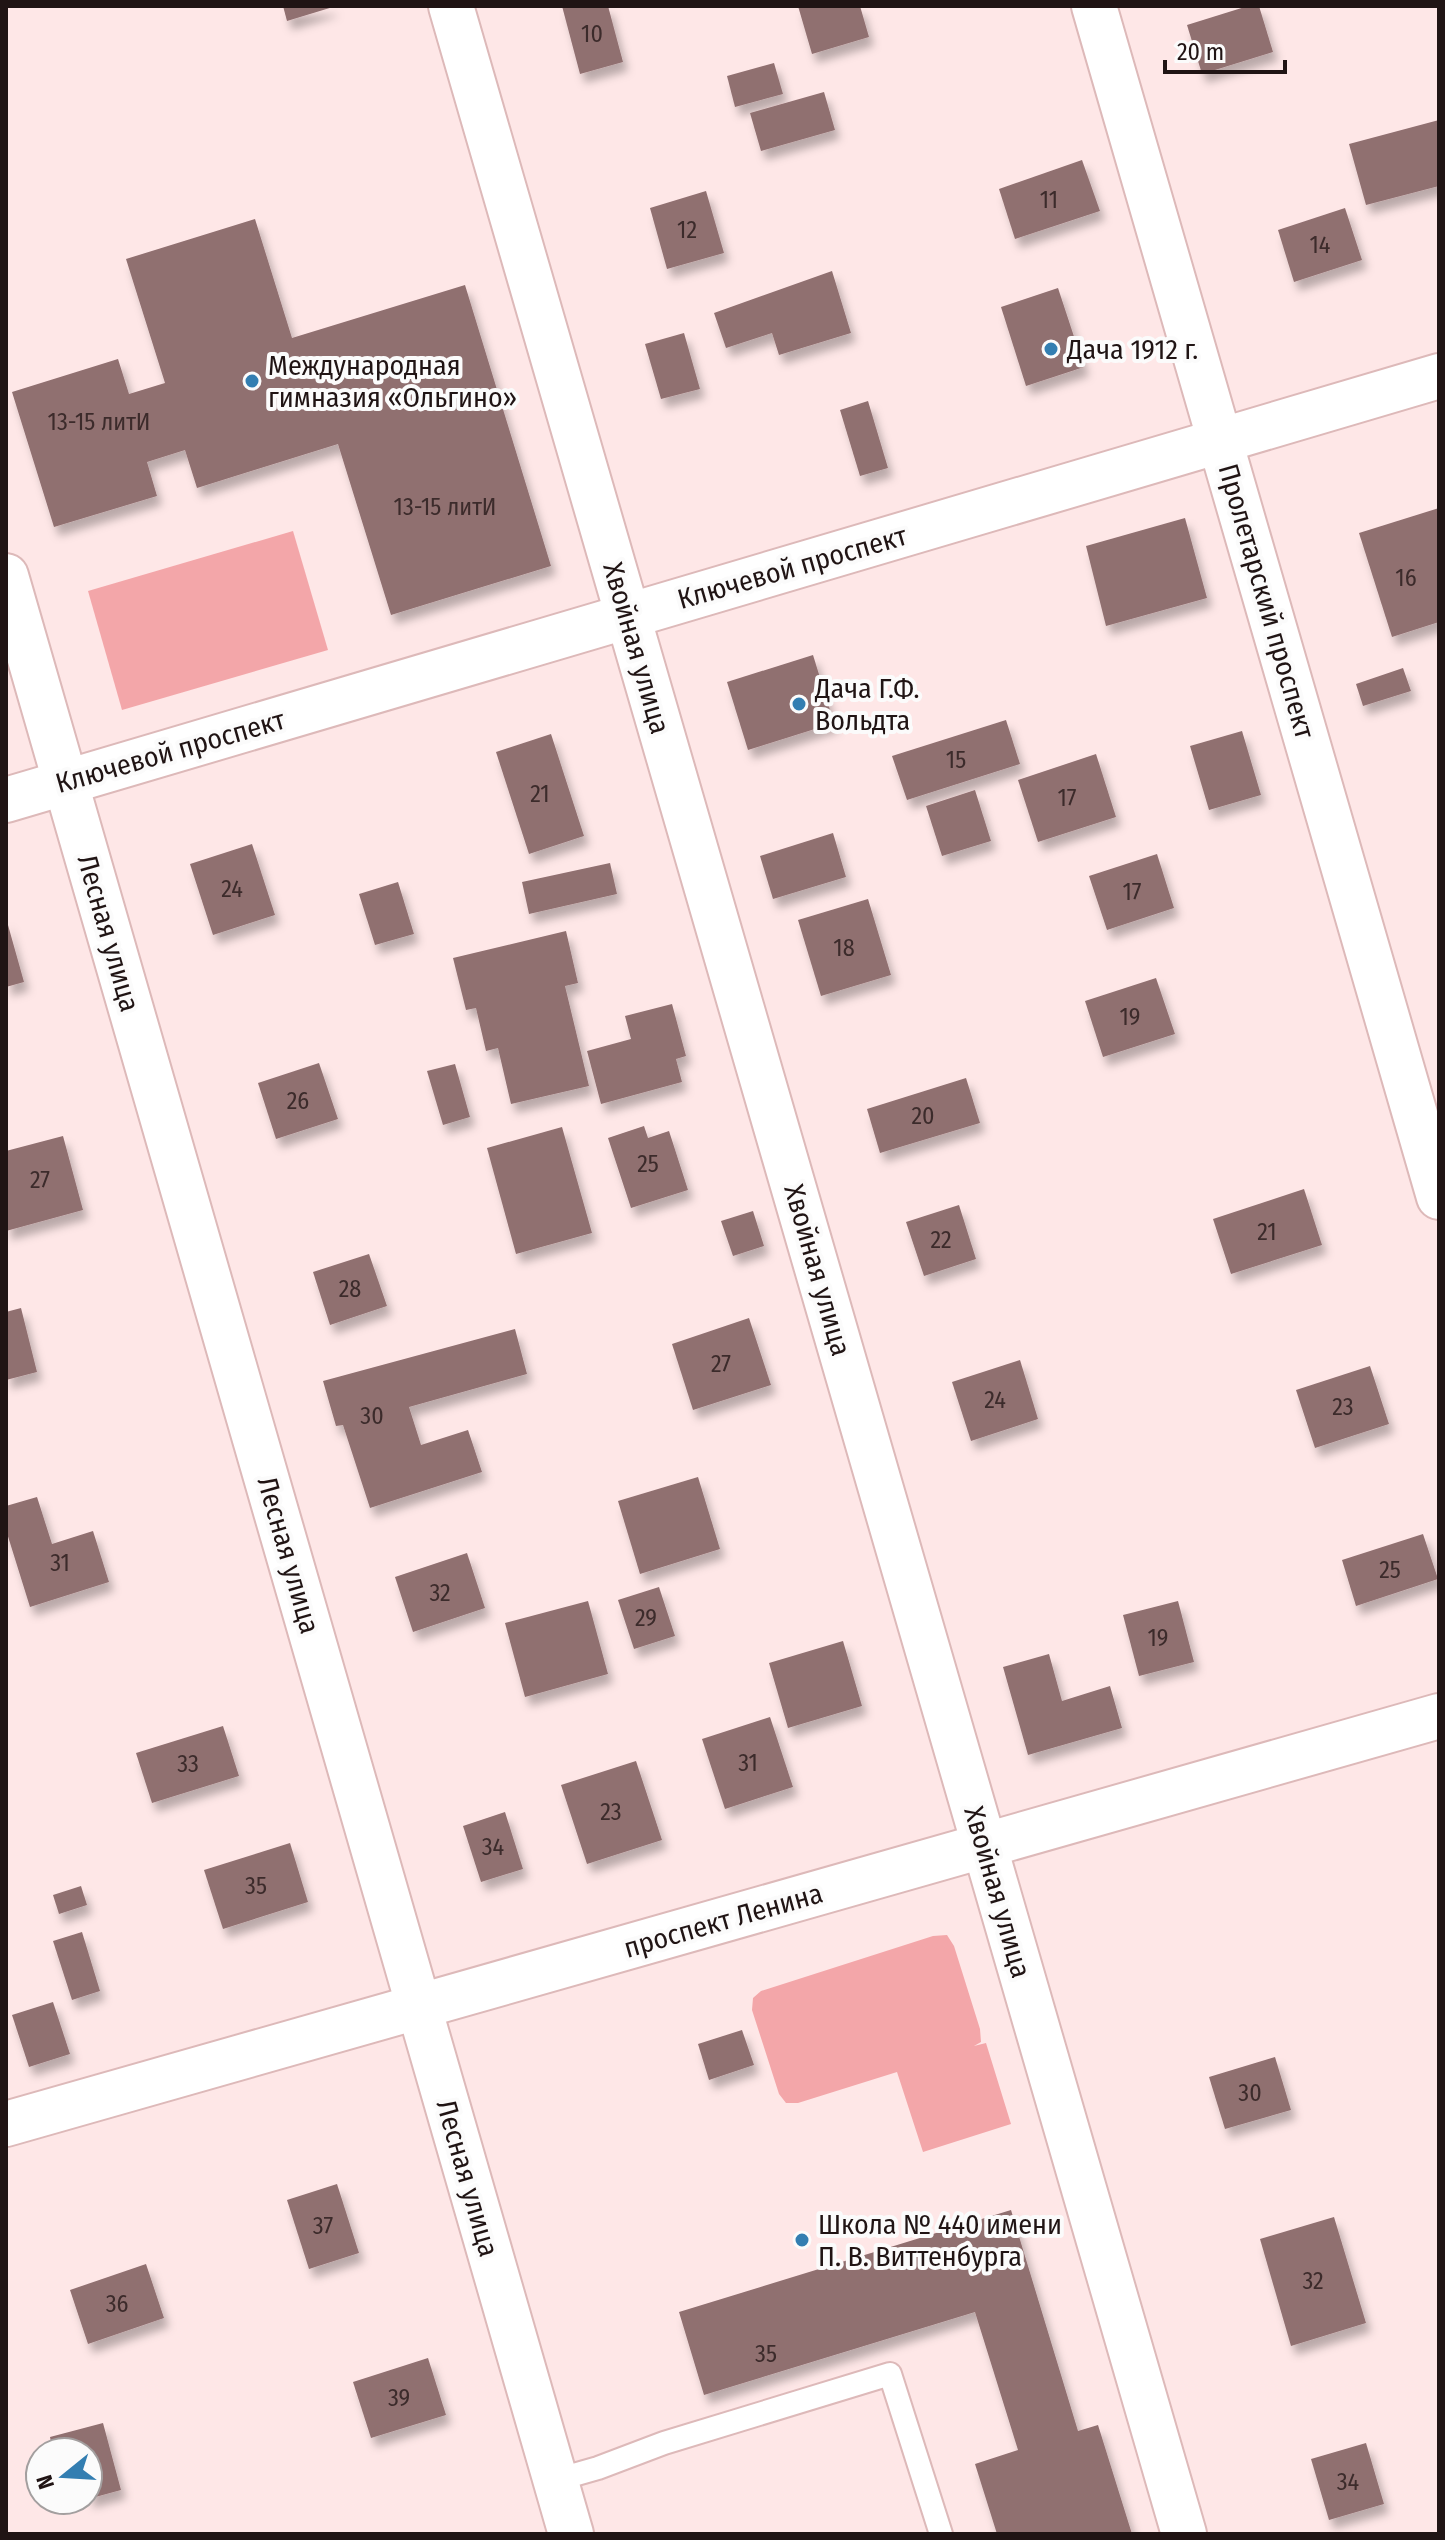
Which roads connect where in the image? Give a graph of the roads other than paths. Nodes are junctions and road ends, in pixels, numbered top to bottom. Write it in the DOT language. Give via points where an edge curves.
graph roads {
  1 [pos="451,6"];
  2 [pos="1094,6"];
  3 [pos="1439,376"];
  4 [pos="1220,441"];
  5 [pos="6,576"];
  6 [pos="628,616"];
  7 [pos="65,782"];
  8 [pos="6,800"];
  9 [pos="1439,1197"];
  10 [pos="1439,1716"];
  11 [pos="984,1845"];
  12 [pos="419,2006"];
  13 [pos="6,2124"];
  14 [pos="556,2480"];
  15 [pos="571,2534"];
  16 [pos="941,2534"];
  17 [pos="1184,2534"];
  1 -- 6 [label="street, Хвойная улица"];
  2 -- 4 [label="street, Пролетарский проспект"];
  3 -- 4 [label="street, Ключевой проспект"];
  4 -- 6 [label="street, Ключевой проспект"];
  4 -- 9 [label="street, Пролетарский проспект"];
  5 -- 7 [label="street, Лесная улица"];
  6 -- 7 [label="street, Ключевой проспект"];
  6 -- 11 [label="street, Хвойная улица"];
  7 -- 8 [label="street, Ключевой проспект"];
  7 -- 12 [label="street, Лесная улица"];
  10 -- 11 [label="street, проспект Ленина"];
  11 -- 12 [label="street, проспект Ленина"];
  11 -- 17 [label="street, Хвойная улица"];
  12 -- 13 [label="street, проспект Ленина"];
  12 -- 14 [label="street, Лесная улица"];
  14 -- 15 [label="street, Лесная улица"];
  14 -- 16 [label="lane" via="890,2374"];
}
